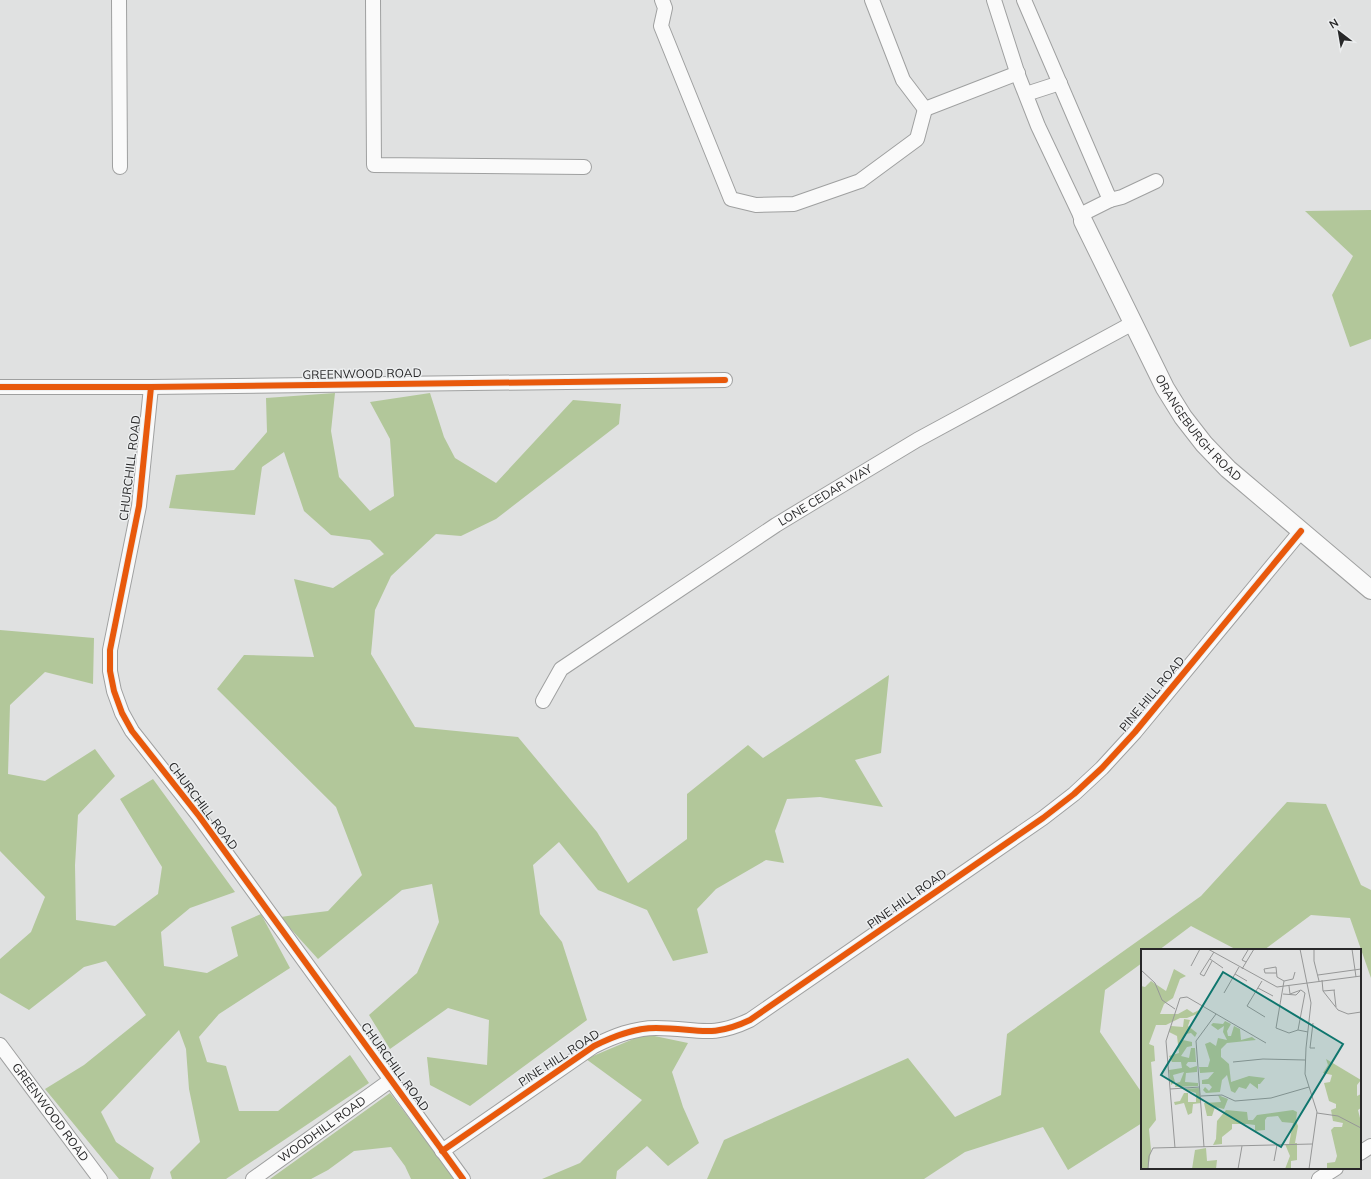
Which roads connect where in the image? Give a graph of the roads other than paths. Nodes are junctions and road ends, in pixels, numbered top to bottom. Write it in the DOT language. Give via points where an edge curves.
graph roads {
  1 [pos="119,0"];
  2 [pos="373,0"];
  3 [pos="662,0"];
  4 [pos="872,0"];
  5 [pos="994,0"];
  6 [pos="1024,0"];
  7 [pos="1018,73"];
  8 [pos="1060,83"];
  9 [pos="1026,94"];
  10 [pos="925,109"];
  11 [pos="120,167"];
  12 [pos="584,168"];
  13 [pos="1156,181"];
  14 [pos="1110,200"];
  15 [pos="1081,218"];
  16 [pos="1133,323"];
  17 [pos="725,380"];
  18 [pos="0,387"];
  19 [pos="151,387"];
  20 [pos="1301,531"];
  21 [pos="1371,590"];
  22 [pos="543,701"];
  23 [pos="0,1045"];
  24 [pos="391,1080"];
  25 [pos="1371,1146"];
  26 [pos="442,1151"];
  27 [pos="1361,1152"];
  28 [pos="1335,1169"];
  29 [pos="100,1179"];
  30 [pos="252,1179"];
  31 [pos="463,1179"];
  32 [pos="1320,1179"];
  1 -- 11 [label="street"];
  2 -- 12 [label="street" via="374,165"];
  3 -- 10 [label="street" via="665,8 661,26 731,199 756,205 794,204 860,181 917,139"];
  4 -- 10 [label="street" via="903,80"];
  5 -- 7 [label="street"];
  6 -- 8 [label="street"];
  7 -- 9 [label="street"];
  7 -- 10 [label="street"];
  8 -- 9 [label="street"];
  8 -- 14 [label="street"];
  9 -- 15 [label="street" via="1038,126"];
  13 -- 14 [label="street"];
  14 -- 15 [label="street"];
  15 -- 16 [label="main road, ORANGEBURGH ROAD"];
  16 -- 20 [label="main road, ORANGEBURGH ROAD" via="1165,388 1204,444 1228,469"];
  16 -- 22 [label="street, LONE CEDAR WAY" via="917,440 776,525 561,669"];
  17 -- 19 [label="street, GREENWOOD ROAD"];
  18 -- 19 [label="street, GREENWOOD ROAD"];
  19 -- 24 [label="street, CHURCHILL ROAD" via="139,506 110,650 110,671 114,691 132,731 199,816"];
  20 -- 21 [label="main road, ORANGEBURGH ROAD"];
  20 -- 26 [label="street, PINE HILL ROAD" via="1135,732 1102,768 1044,818 750,1020 719,1032 655,1028 613,1037 594,1046"];
  23 -- 29 [label="street, GREENWOOD ROAD"];
  24 -- 26 [label="street, CHURCHILL ROAD"];
  24 -- 30 [label="street, WOODHILL ROAD"];
  25 -- 27 [label="street"];
  26 -- 31 [label="street, CHURCHILL ROAD"];
  28 -- 32 [label="street"];
}
